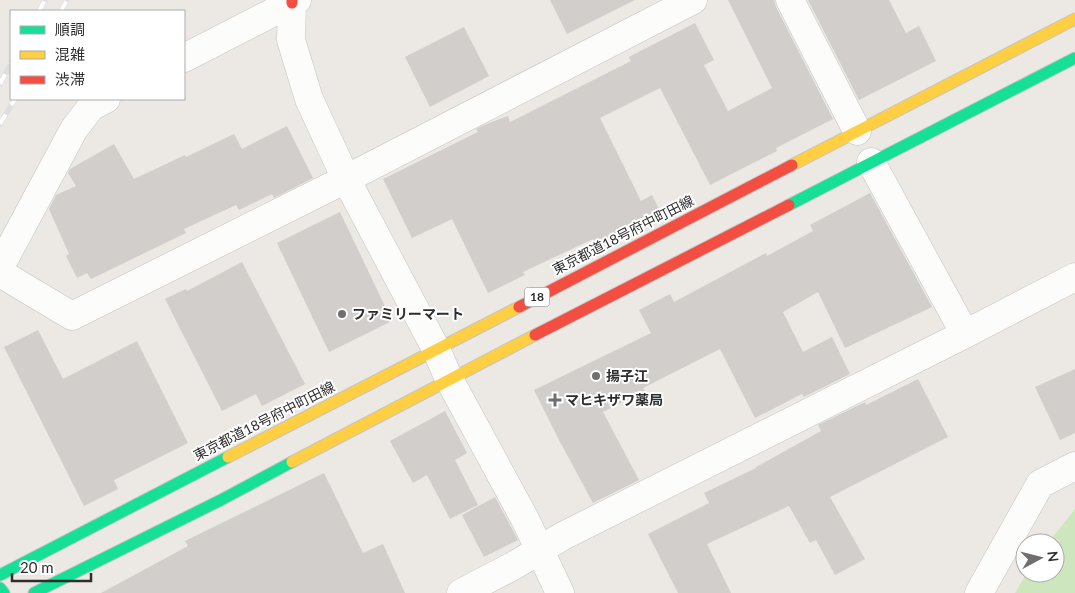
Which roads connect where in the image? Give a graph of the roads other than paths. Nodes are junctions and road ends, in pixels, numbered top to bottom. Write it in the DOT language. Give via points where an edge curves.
graph roads {
  1 [pos="693,0"];
  2 [pos="790,0"];
  3 [pos="294,1"];
  4 [pos="1075,19"];
  5 [pos="185,57"];
  6 [pos="1075,58"];
  7 [pos="104,100"];
  8 [pos="857,131"];
  9 [pos="871,162"];
  10 [pos="346,179"];
  11 [pos="0,267"];
  12 [pos="0,273"];
  13 [pos="1075,277"];
  14 [pos="965,334"];
  15 [pos="436,349"];
  16 [pos="449,379"];
  17 [pos="1075,466"];
  18 [pos="540,550"];
  19 [pos="0,575"];
  20 [pos="0,588"];
  21 [pos="4,593"];
  22 [pos="34,593"];
  23 [pos="461,593"];
  24 [pos="560,593"];
  25 [pos="979,593"];
  1 -- 10 [label="street"];
  2 -- 8 [label="street"];
  3 -- 5 [label="street"];
  3 -- 10 [label="street" via="291,40 309,99"];
  4 -- 8 [label="main road, 東京都道18号府中町田線 / 18"];
  6 -- 9 [label="main road, 18"];
  7 -- 11 [label="street" via="91,107 74,129"];
  8 -- 15 [label="main road, 東京都道18号府中町田線 / 18"];
  9 -- 14 [label="street"];
  9 -- 16 [label="main road, 18"];
  10 -- 12 [label="street" via="72,316"];
  10 -- 15 [label="street"];
  13 -- 14 [label="street"];
  14 -- 18 [label="street"];
  15 -- 16 [label="street"];
  15 -- 19 [label="main road, 東京都道18号府中町田線 / 18"];
  16 -- 18 [label="street"];
  16 -- 22 [label="main road, 18" via="221,500"];
  17 -- 25 [label="street" via="1040,484"];
  18 -- 23 [label="street"];
  18 -- 24 [label="street"];
  20 -- 21 [label="main road"];
}
